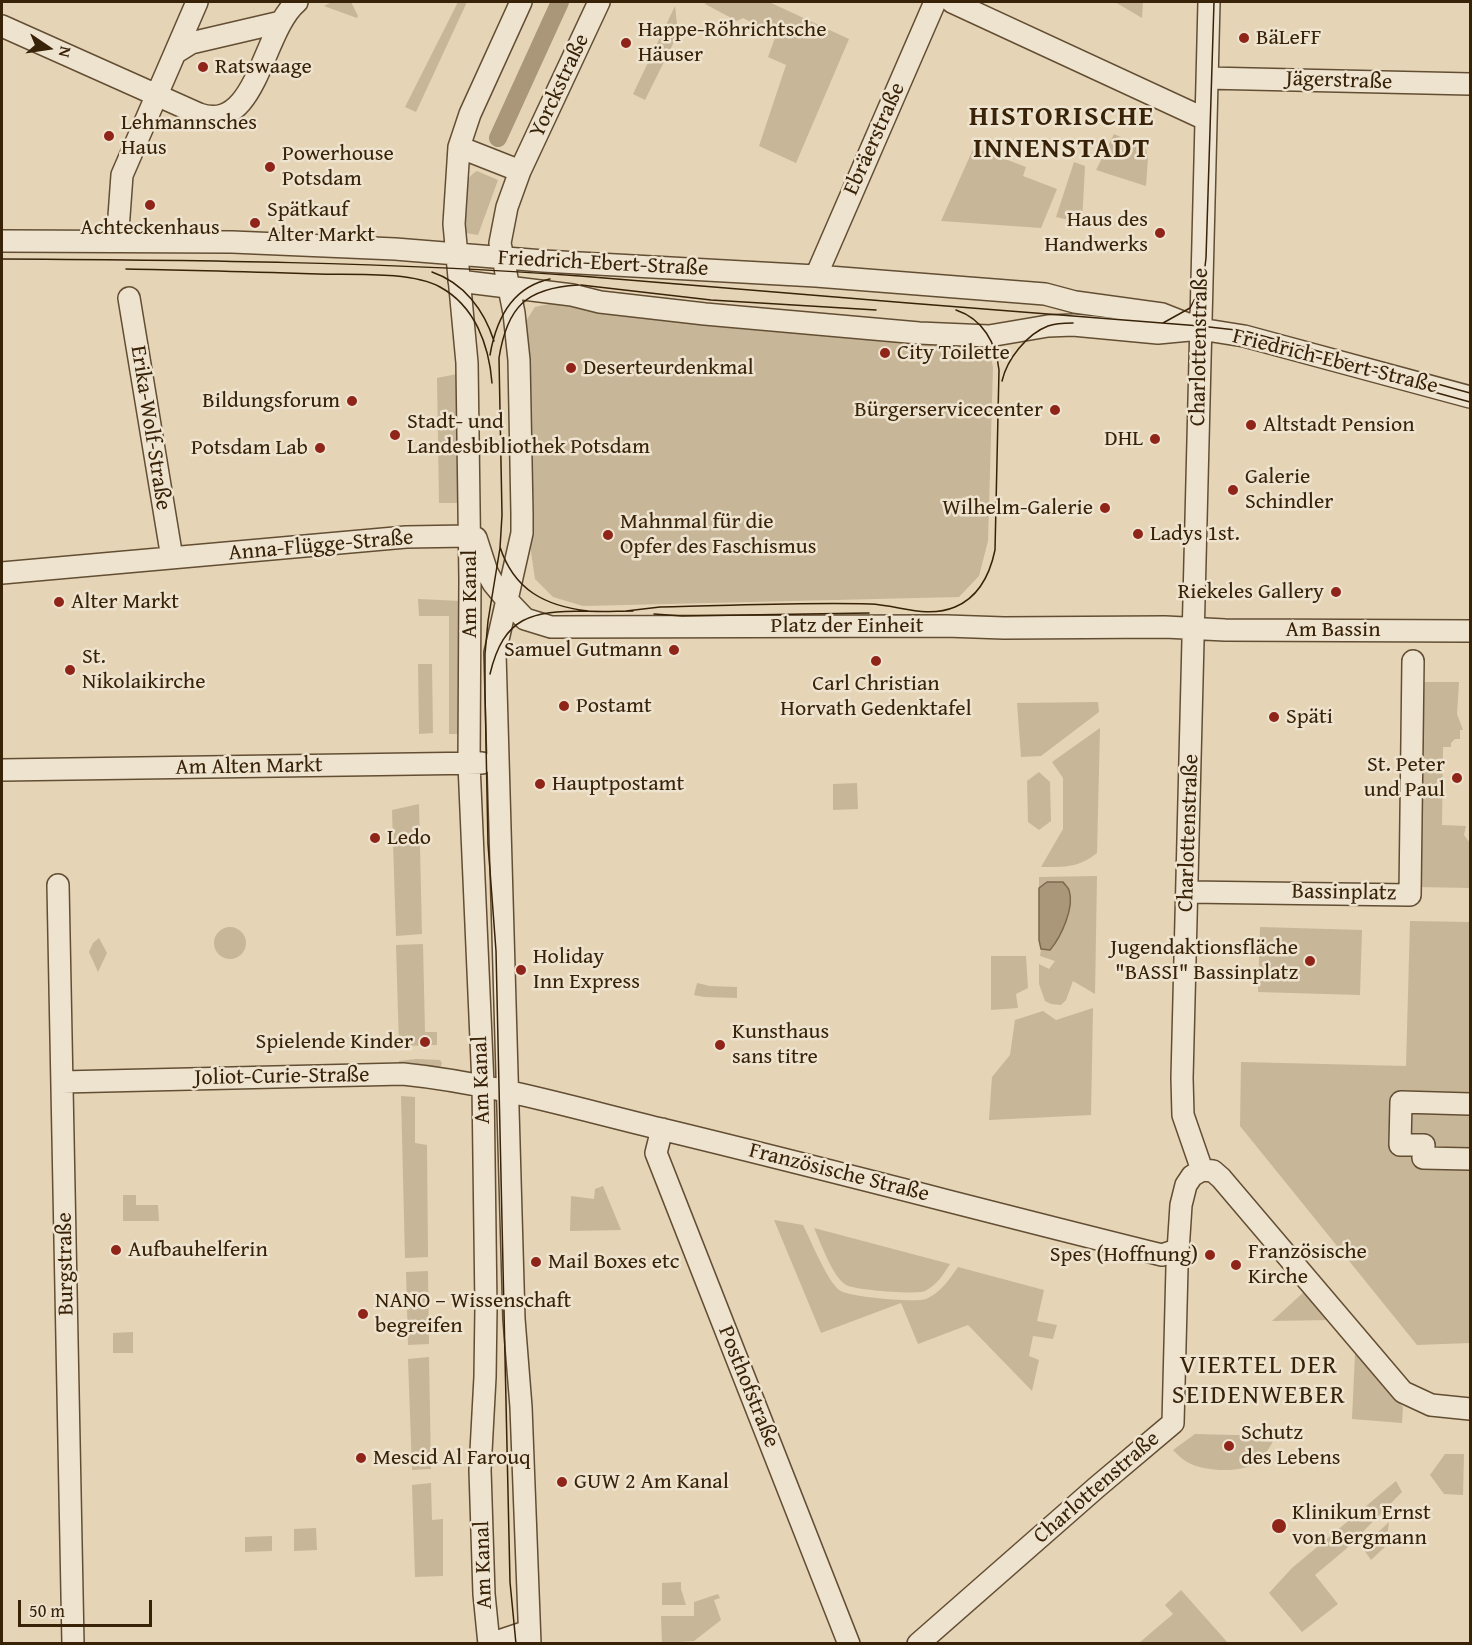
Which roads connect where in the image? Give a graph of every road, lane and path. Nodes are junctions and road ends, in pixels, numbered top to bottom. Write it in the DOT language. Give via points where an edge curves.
graph roads {
  1 [pos="197,2"];
  2 [pos="297,2"];
  3 [pos="521,2"];
  4 [pos="599,2"];
  5 [pos="936,2"];
  6 [pos="952,2"];
  7 [pos="1209,2"];
  8 [pos="281,22"];
  9 [pos="2,26"];
  10 [pos="175,53"];
  11 [pos="1207,78"];
  12 [pos="1469,84"];
  13 [pos="156,95"];
  14 [pos="1205,119"];
  15 [pos="459,147"];
  16 [pos="520,171"];
  17 [pos="2,241"];
  18 [pos="119,241"];
  19 [pos="456,254"];
  20 [pos="502,258"];
  21 [pos="816,276"];
  22 [pos="509,288"];
  23 [pos="459,290"];
  24 [pos="129,298"];
  25 [pos="1200,329"];
  26 [pos="1470,397"];
  27 [pos="469,526"];
  28 [pos="172,558"];
  29 [pos="2,573"];
  30 [pos="507,600"];
  31 [pos="1195,628"];
  32 [pos="1470,631"];
  33 [pos="1413,661"];
  34 [pos="497,763"];
  35 [pos="469,764"];
  36 [pos="2,770"];
  37 [pos="58,885"];
  38 [pos="1188,892"];
  39 [pos="62,1082"];
  40 [pos="497,1088"];
  41 [pos="1470,1104"];
  42 [pos="662,1129"];
  43 [pos="1470,1159"];
  44 [pos="1202,1170"];
  45 [pos="1177,1250"];
  46 [pos="1470,1409"];
  47 [pos="530,1637"];
  48 [pos="73,1644"];
  49 [pos="489,1644"];
  50 [pos="849,1644"];
  51 [pos="918,1644"];
  1 -- 10 [label="street"];
  2 -- 8 [label="street"];
  3 -- 15 [label="street"];
  4 -- 16 [label="street, Yorckstraße"];
  5 -- 21 [label="street, Ebräerstraße"];
  6 -- 14 [label="street"];
  7 -- 11 [label="street, Charlottenstraße"];
  8 -- 10 [label="street" via="191,44"];
  8 -- 13 [label="street" via="244,100 228,115 207,117"];
  9 -- 13 [label="street"];
  10 -- 13 [label="street"];
  11 -- 12 [label="street, Jägerstraße"];
  11 -- 14 [label="street, Charlottenstraße"];
  13 -- 18 [label="street" via="122,175"];
  14 -- 25 [label="street, Charlottenstraße"];
  15 -- 16 [label="street"];
  15 -- 19 [label="street"];
  16 -- 20 [label="street, Yorckstraße" via="500,243"];
  17 -- 18 [label="street, Friedrich-Ebert-Straße"];
  18 -- 19 [label="street, Friedrich-Ebert-Straße" via="232,242"];
  19 -- 20 [label="street, Friedrich-Ebert-Straße"];
  19 -- 23 [label="street"];
  20 -- 21 [label="street, Friedrich-Ebert-Straße"];
  20 -- 22 [label="street, Am Kanal"];
  21 -- 25 [label="street, Friedrich-Ebert-Straße" via="1045,294 1161,314"];
  22 -- 23 [label="street, Friedrich-Ebert-Straße"];
  22 -- 25 [label="street, Friedrich-Ebert-Straße" via="705,314 919,333 989,336 1073,325 1158,333"];
  22 -- 30 [label="street, Am Kanal" via="519,360 522,533"];
  23 -- 27 [label="street, Am Kanal" via="466,363"];
  24 -- 28 [label="street, Erika-Wolf-Straße"];
  25 -- 26 [label="street, Friedrich-Ebert-Straße" via="1244,336"];
  25 -- 31 [label="street, Charlottenstraße"];
  27 -- 28 [label="street, Anna-Flügge-Straße" via="406,537"];
  27 -- 30 [label="street, Am Kanal" via="487,572"];
  27 -- 35 [label="street, Am Kanal"];
  28 -- 29 [label="street"];
  30 -- 31 [label="street, Platz der Einheit" via="525,619 551,627"];
  30 -- 34 [label="street, Am Kanal" via="495,652"];
  31 -- 32 [label="street, Am Bassin"];
  31 -- 38 [label="street, Charlottenstraße"];
  33 -- 38 [label="street, Bassinplatz" via="1410,895"];
  34 -- 35 [label="street, Am Alten Markt"];
  34 -- 40 [label="street, Am Kanal"];
  35 -- 36 [label="street, Am Alten Markt"];
  35 -- 40 [label="street, Am Kanal"];
  37 -- 39 [label="street, Burgstraße"];
  38 -- 44 [label="street, Charlottenstraße" via="1183,1115"];
  39 -- 40 [label="street, Joliot-Curie-Straße" via="403,1074"];
  39 -- 48 [label="street, Burgstraße"];
  40 -- 42 [label="street, Französische Straße"];
  40 -- 47 [label="street, Am Kanal" via="521,1407"];
  40 -- 49 [label="street, Am Kanal" via="480,1470"];
  41 -- 43 [label="street" via="1401,1102 1400,1145 1424,1145 1423,1158"];
  42 -- 45 [label="street, Französische Straße" via="1162,1255"];
  42 -- 50 [label="street, Posthofstraße" via="656,1153"];
  44 -- 45 [label="street, Charlottenstraße" via="1186,1185"];
  44 -- 46 [label="street" via="1221,1178 1403,1392 1431,1405"];
  45 -- 51 [label="street, Charlottenstraße" via="1173,1423"];
  47 -- 49 [label="street"];
}
